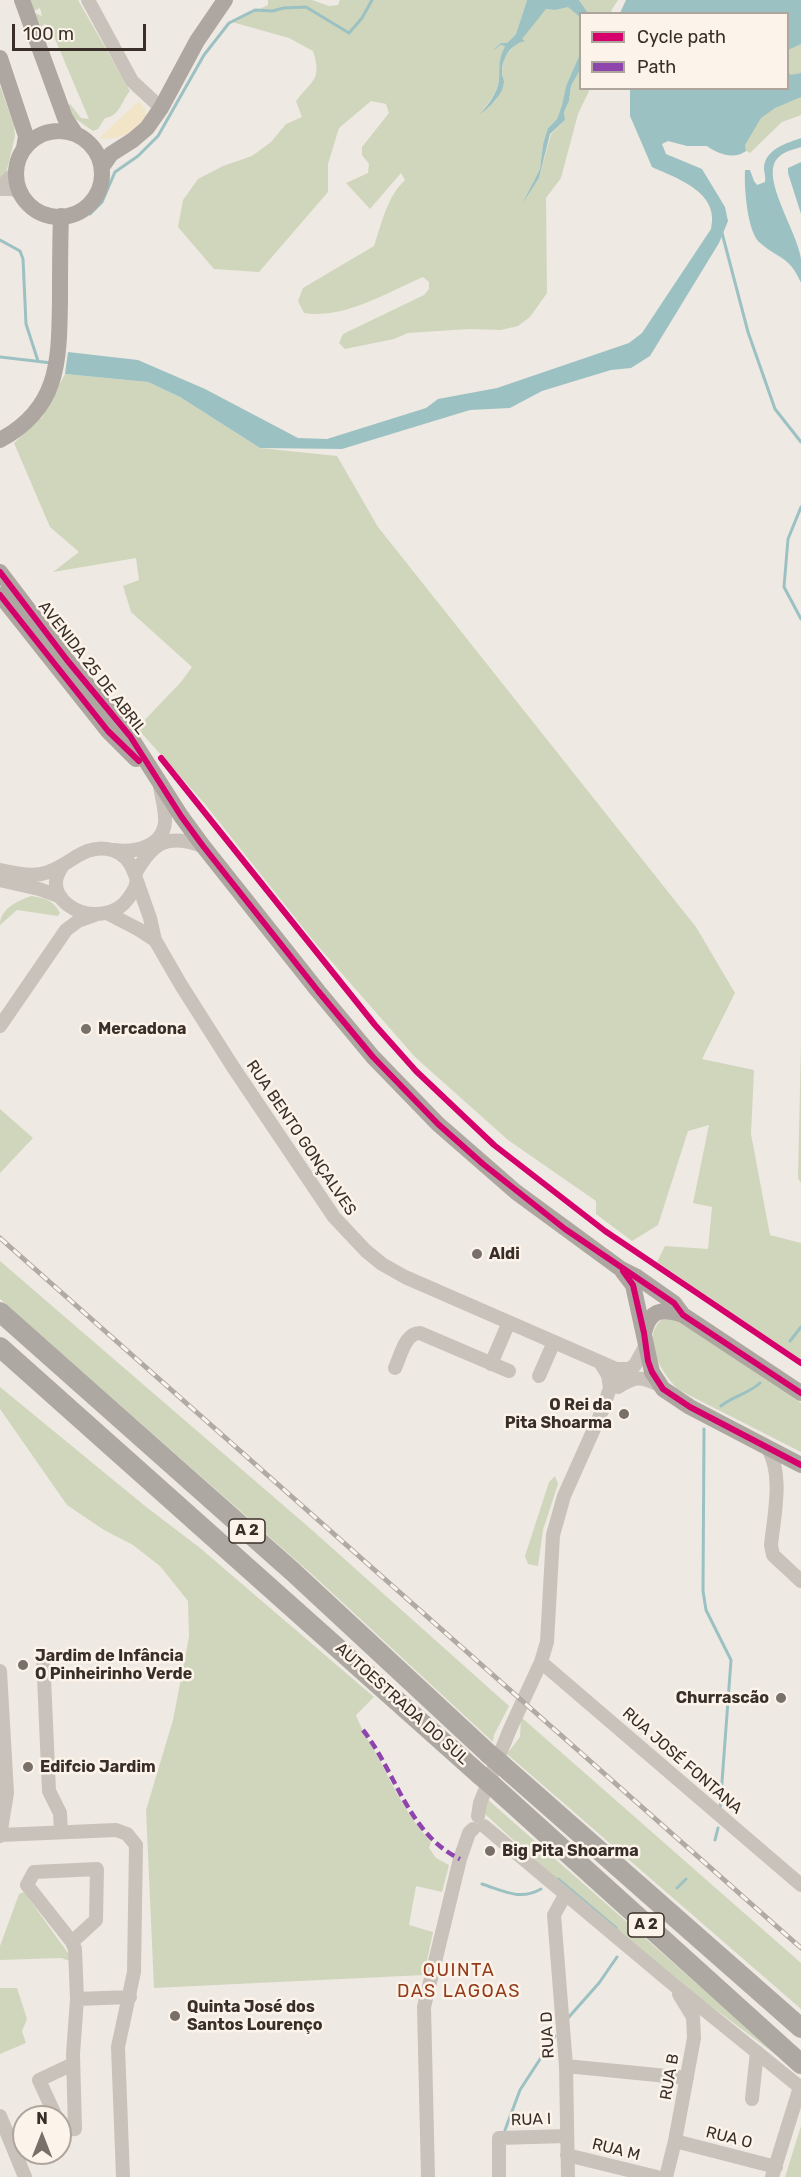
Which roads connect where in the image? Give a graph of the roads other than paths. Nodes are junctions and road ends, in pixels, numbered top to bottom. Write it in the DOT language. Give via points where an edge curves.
graph roads {
  1 [pos="22,0"];
  2 [pos="88,0"];
  3 [pos="225,0"];
  4 [pos="0,58"];
  5 [pos="161,108"];
  6 [pos="81,137"];
  7 [pos="24,148"];
  8 [pos="118,148"];
  9 [pos="102,167"];
  10 [pos="16,172"];
  11 [pos="0,188"];
  12 [pos="21,192"];
  13 [pos="61,216"];
  14 [pos="0,440"];
  15 [pos="0,572"];
  16 [pos="0,596"];
  17 [pos="160,783"];
  18 [pos="203,846"];
  19 [pos="112,850"];
  20 [pos="63,865"];
  21 [pos="0,870"];
  22 [pos="136,878"];
  23 [pos="0,880"];
  24 [pos="63,900"];
  25 [pos="103,913"];
  26 [pos="66,930"];
  27 [pos="155,940"];
  28 [pos="0,1026"];
  29 [pos="621,1269"];
  30 [pos="0,1312"];
  31 [pos="683,1315"];
  32 [pos="509,1322"];
  33 [pos="645,1340"];
  34 [pos="554,1342"];
  35 [pos="0,1347"];
  36 [pos="600,1362"];
  37 [pos="491,1364"];
  38 [pos="395,1368"];
  39 [pos="629,1369"];
  40 [pos="509,1371"];
  41 [pos="539,1376"];
  42 [pos="659,1385"];
  43 [pos="610,1388"];
  44 [pos="801,1394"];
  45 [pos="602,1411"];
  46 [pos="767,1447"];
  47 [pos="801,1466"];
  48 [pos="776,1484"];
  49 [pos="801,1581"];
  50 [pos="42,1655"];
  51 [pos="541,1662"];
  52 [pos="0,1676"];
  53 [pos="479,1824"];
  54 [pos="61,1832"];
  55 [pos="0,1836"];
  56 [pos="801,1885"];
  57 [pos="565,1895"];
  58 [pos="72,1942"];
  59 [pos="675,1986"];
  60 [pos="130,1996"];
  61 [pos="77,1999"];
  62 [pos="801,2028"];
  63 [pos="757,2052"];
  64 [pos="73,2064"];
  65 [pos="801,2064"];
  66 [pos="566,2066"];
  67 [pos="687,2078"];
  68 [pos="801,2088"];
  69 [pos="752,2099"];
  70 [pos="50,2105"];
  71 [pos="0,2116"];
  72 [pos="72,2129"];
  73 [pos="567,2136"];
  74 [pos="675,2141"];
  75 [pos="567,2155"];
  76 [pos="774,2172"];
  77 [pos="25,2177"];
  78 [pos="123,2177"];
  79 [pos="428,2177"];
  80 [pos="499,2177"];
  81 [pos="568,2177"];
  82 [pos="657,2177"];
  83 [pos="666,2177"];
  1 -- 6 [label="main road" via="65,118"];
  2 -- 5 [label="street" via="132,81"];
  3 -- 5 [label="main road" via="197,41"];
  4 -- 7 [label="main road" via="26,136"];
  5 -- 8 [label="main road" via="147,128"];
  6 -- 7 [label="main road" via="61,130 47,132"];
  6 -- 8 [label="main road"];
  6 -- 9 [label="main road" via="97,153"];
  7 -- 10 [label="main road"];
  8 -- 9 [label="main road"];
  9 -- 13 [label="main road" via="102,181 92,201 75,214"];
  10 -- 11 [label="street"];
  10 -- 12 [label="main road"];
  11 -- 12 [label="street"];
  12 -- 13 [label="main road" via="37,210"];
  13 -- 14 [label="main road" via="55,375 36,411"];
  15 -- 17 [label="main road, AVENIDA 25 DE ABRIL" via="130,736"];
  16 -- 17 [label="main road, AVENIDA 25 DE ABRIL" via="108,731"];
  17 -- 18 [label="main road, AVENIDA 25 DE ABRIL"];
  17 -- 19 [label="street" via="165,811 162,833 142,849"];
  18 -- 22 [label="street" via="186,839 167,841 148,855"];
  18 -- 29 [label="main road, AVENIDA 25 DE ABRIL" via="324,999 405,1091 516,1192"];
  19 -- 20 [label="street" via="87,850"];
  19 -- 22 [label="street" via="124,856"];
  20 -- 21 [label="street" via="40,874"];
  20 -- 24 [label="street" via="56,880"];
  22 -- 25 [label="street" via="135,890 128,899 119,908"];
  22 -- 27 [label="street, RUA BENTO GONÇALVES"];
  23 -- 24 [label="street" via="39,889"];
  24 -- 25 [label="street" via="89,914"];
  24 -- 26 [label="street" via="69,917"];
  25 -- 26 [label="street" via="78,921"];
  25 -- 27 [label="street, RUA BENTO GONÇALVES"];
  26 -- 28 [label="street"];
  27 -- 32 [label="street, RUA BENTO GONÇALVES" via="233,1067 347,1233 382,1264 405,1277"];
  29 -- 31 [label="main road, AVENIDA 25 DE ABRIL" via="674,1304"];
  29 -- 33 [label="main road, AVENIDA 25 DE ABRIL" via="633,1285"];
  30 -- 62 [label="highway, AUTOESTRADA DO SUL / A 2"];
  31 -- 33 [label="main road" via="660,1311 647,1321"];
  31 -- 44 [label="main road, AVENIDA 25 DE ABRIL"];
  32 -- 34 [label="street, RUA BENTO GONÇALVES"];
  32 -- 37 [label="street"];
  33 -- 39 [label="street" via="635,1365"];
  33 -- 42 [label="main road, AVENIDA 25 DE ABRIL"];
  34 -- 36 [label="street, RUA BENTO GONÇALVES"];
  34 -- 41 [label="street"];
  35 -- 65 [label="highway, AUTOESTRADA DO SUL / A 2"];
  36 -- 39 [label="street, RUA BENTO GONÇALVES" via="616,1369"];
  36 -- 43 [label="street" via="608,1374"];
  37 -- 38 [label="street" via="414,1332"];
  37 -- 40 [label="street"];
  39 -- 43 [label="street"];
  42 -- 45 [label="street" via="634,1377 619,1386"];
  42 -- 46 [label="main road" via="669,1395"];
  43 -- 45 [label="street"];
  45 -- 51 [label="street" via="564,1496 553,1535 547,1642"];
  46 -- 47 [label="main road"];
  46 -- 48 [label="street" via="774,1461"];
  47 -- 48 [label="street" via="784,1471"];
  48 -- 49 [label="street" via="773,1555"];
  50 -- 54 [label="street" via="49,1791 60,1813"];
  51 -- 53 [label="street" via="480,1803"];
  51 -- 56 [label="street, RUA JOSÉ FONTANA"];
  52 -- 55 [label="street" via="7,1793"];
  53 -- 57 [label="street"];
  53 -- 79 [label="street" via="469,1833 460,1859 424,2007"];
  54 -- 55 [label="street"];
  54 -- 60 [label="street" via="121,1831 136,1845 134,1972"];
  57 -- 59 [label="street"];
  57 -- 66 [label="street, RUA D" via="554,1915"];
  58 -- 58 [label="street" via="96,1920 97,1869 34,1872 27,1885"];
  58 -- 61 [label="street"];
  59 -- 63 [label="street"];
  59 -- 67 [label="street, RUA B" via="693,2017 694,2038"];
  60 -- 61 [label="street"];
  60 -- 78 [label="street" via="118,2047"];
  61 -- 64 [label="street"];
  63 -- 68 [label="street"];
  63 -- 69 [label="street"];
  64 -- 70 [label="street" via="39,2080"];
  64 -- 72 [label="street"];
  66 -- 67 [label="street"];
  66 -- 73 [label="street, RUA D"];
  67 -- 74 [label="street, RUA B"];
  68 -- 76 [label="street"];
  71 -- 77 [label="street"];
  73 -- 75 [label="street, RUA D"];
  73 -- 80 [label="street, RUA I" via="499,2138"];
  74 -- 76 [label="street, RUA O"];
  74 -- 83 [label="street, RUA B"];
  75 -- 81 [label="street, RUA D"];
  75 -- 82 [label="street, RUA M"];
}
